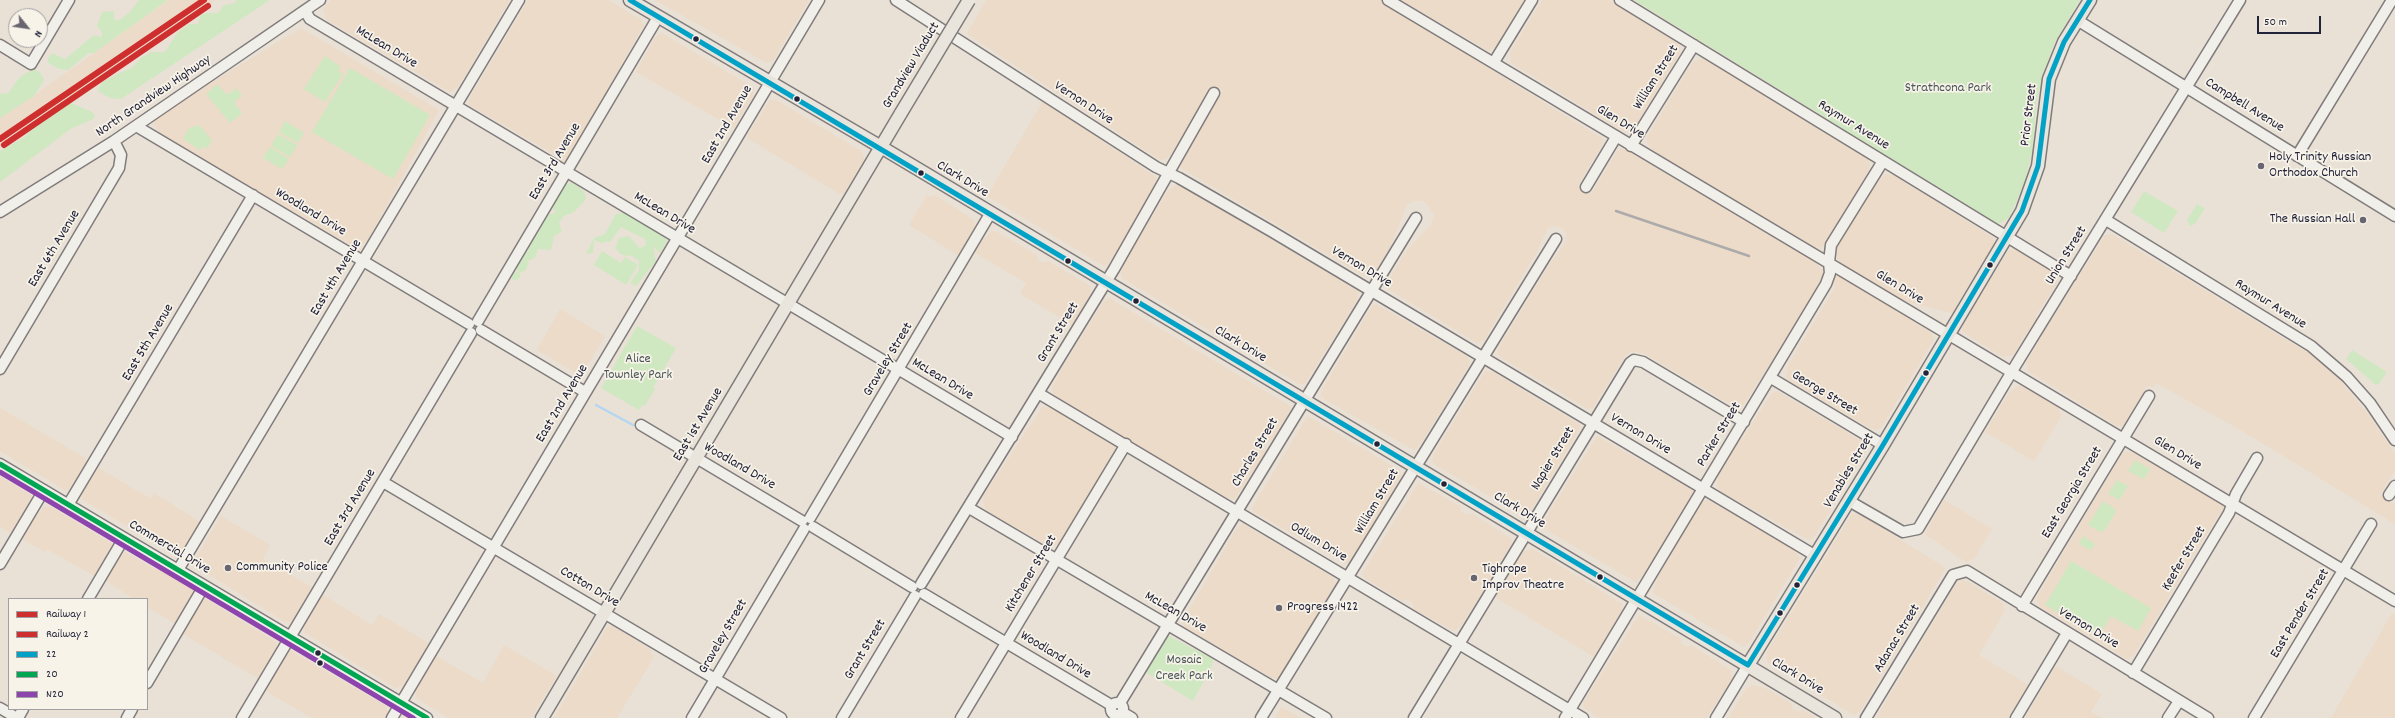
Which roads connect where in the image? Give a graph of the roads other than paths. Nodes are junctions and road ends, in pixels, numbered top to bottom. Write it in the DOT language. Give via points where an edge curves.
graph roads {
  1 [pos="69,0"];
  2 [pos="320,0"];
  3 [pos="519,0"];
  4 [pos="630,0"];
  5 [pos="818,0"];
  6 [pos="896,0"];
  7 [pos="968,0"];
  8 [pos="1388,0"];
  9 [pos="1532,0"];
  10 [pos="1620,0"];
  11 [pos="2090,0"];
  12 [pos="2240,0"];
  13 [pos="2392,0"];
  14 [pos="305,11"];
  15 [pos="658,17"];
  16 [pos="2077,20"];
  17 [pos="0,45"];
  18 [pos="1694,45"];
  19 [pos="1494,62"];
  20 [pos="770,82"];
  21 [pos="2187,87"];
  22 [pos="1214,93"];
  23 [pos="456,106"];
  24 [pos="136,126"];
  25 [pos="1616,137"];
  26 [pos="114,141"];
  27 [pos="1631,146"];
  28 [pos="881,148"];
  29 [pos="2297,156"];
  30 [pos="1883,161"];
  31 [pos="567,172"];
  32 [pos="1169,173"];
  33 [pos="1586,187"];
  34 [pos="253,195"];
  35 [pos="0,212"];
  36 [pos="990,214"];
  37 [pos="2395,216"];
  38 [pos="1416,218"];
  39 [pos="2106,220"];
  40 [pos="678,238"];
  41 [pos="2007,238"];
  42 [pos="1556,239"];
  43 [pos="364,261"];
  44 [pos="1828,262"];
  45 [pos="2071,276"];
  46 [pos="1106,283"];
  47 [pos="1372,291"];
  48 [pos="788,304"];
  49 [pos="475,327"];
  50 [pos="1948,334"];
  51 [pos="1482,357"];
  52 [pos="0,369"];
  53 [pos="899,370"];
  54 [pos="2012,372"];
  55 [pos="1771,378"];
  56 [pos="585,392"];
  57 [pos="1038,393"];
  58 [pos="2148,396"];
  59 [pos="1305,401"];
  60 [pos="1744,422"];
  61 [pos="1592,423"];
  62 [pos="641,425"];
  63 [pos="1012,437"];
  64 [pos="2123,438"];
  65 [pos="2395,440"];
  66 [pos="1126,444"];
  67 [pos="1883,445"];
  68 [pos="696,458"];
  69 [pos="2257,458"];
  70 [pos="0,464"];
  71 [pos="1416,467"];
  72 [pos="383,482"];
  73 [pos="2395,486"];
  74 [pos="1704,489"];
  75 [pos="44,490"];
  76 [pos="2389,495"];
  77 [pos="1849,501"];
  78 [pos="2233,503"];
  79 [pos="68,505"];
  80 [pos="968,508"];
  81 [pos="1238,511"];
  82 [pos="807,524"];
  83 [pos="2371,524"];
  84 [pos="1526,532"];
  85 [pos="124,538"];
  86 [pos="494,548"];
  87 [pos="1816,556"];
  88 [pos="1057,560"];
  89 [pos="0,564"];
  90 [pos="178,570"];
  91 [pos="2344,570"];
  92 [pos="1953,575"];
  93 [pos="1349,578"];
  94 [pos="204,586"];
  95 [pos="918,590"];
  96 [pos="89,598"];
  97 [pos="1637,599"];
  98 [pos="2395,601"];
  99 [pos="2022,606"];
  100 [pos="604,614"];
  101 [pos="1168,626"];
  102 [pos="2067,633"];
  103 [pos="290,637"];
  104 [pos="1006,643"];
  105 [pos="1458,644"];
  106 [pos="1748,665"];
  107 [pos="2133,673"];
  108 [pos="715,679"];
  109 [pos="148,681"];
  110 [pos="1279,691"];
  111 [pos="2179,701"];
  112 [pos="400,702"];
  113 [pos="0,708"];
  114 [pos="1116,711"];
  115 [pos="1567,714"];
  116 [pos="2170,716"];
  117 [pos="17,718"];
  118 [pos="242,718"];
  119 [pos="392,718"];
  120 [pos="427,718"];
  121 [pos="542,718"];
  122 [pos="692,718"];
  123 [pos="781,718"];
  124 [pos="842,718"];
  125 [pos="961,718"];
  126 [pos="1132,718"];
  127 [pos="1261,718"];
  128 [pos="1326,718"];
  129 [pos="1414,718"];
  130 [pos="1583,718"];
  131 [pos="1716,718"];
  132 [pos="1835,718"];
  133 [pos="1866,718"];
  134 [pos="2016,718"];
  135 [pos="2208,718"];
  136 [pos="2254,718"];
  1 -- 17 [label="street" via="31,64"];
  2 -- 14 [label="street, North Grandview Highway"];
  3 -- 23 [label="street, East 4th Avenue"];
  4 -- 15 [label="main road, Clark Drive"];
  5 -- 20 [label="street, East 2nd Avenue"];
  6 -- 32 [label="street, Vernon Drive" via="1136,155"];
  7 -- 28 [label="main road, Grandview Viaduct, bridge"];
  8 -- 19 [label="street, Glen Drive"];
  9 -- 19 [label="street"];
  10 -- 18 [label="street, Raymur Avenue"];
  11 -- 16 [label="main road, Prior Street"];
  12 -- 21 [label="street, Union Street"];
  13 -- 29 [label="street"];
  14 -- 23 [label="street, McLean Drive" via="310,19"];
  14 -- 24 [label="street, North Grandview Highway"];
  15 -- 20 [label="main road, Clark Drive"];
  15 -- 31 [label="street, East 3rd Avenue"];
  16 -- 21 [label="street, Campbell Avenue"];
  16 -- 41 [label="main road, Prior Street" via="2064,42 2049,80 2040,154 2030,194"];
  18 -- 27 [label="street, William Street"];
  18 -- 30 [label="street, Raymur Avenue"];
  19 -- 25 [label="street, Glen Drive"];
  20 -- 28 [label="main road, Clark Drive"];
  20 -- 40 [label="street, East 2nd Avenue"];
  21 -- 29 [label="street, Campbell Avenue"];
  21 -- 39 [label="street, Union Street"];
  22 -- 32 [label="street, Grant Street"];
  23 -- 31 [label="street, McLean Drive"];
  23 -- 43 [label="street, East 4th Avenue"];
  24 -- 26 [label="street, North Grandview Highway"];
  24 -- 34 [label="street, Woodland Drive"];
  25 -- 27 [label="street, Glen Drive"];
  25 -- 33 [label="street"];
  26 -- 35 [label="street, North Grandview Highway"];
  26 -- 52 [label="street, East 6th Avenue" via="121,155 119,168"];
  27 -- 44 [label="street, Glen Drive"];
  28 -- 36 [label="main road, Clark Drive"];
  28 -- 48 [label="main road, East 1st Avenue"];
  29 -- 37 [label="street, Campbell Avenue"];
  30 -- 41 [label="street, Raymur Avenue"];
  30 -- 44 [label="street, Parker Street" via="1831,245"];
  31 -- 40 [label="street, McLean Drive"];
  31 -- 49 [label="street, East 3rd Avenue"];
  32 -- 46 [label="street, Grant Street"];
  32 -- 47 [label="street, Vernon Drive"];
  34 -- 43 [label="street, Woodland Drive"];
  34 -- 79 [label="street, East 5th Avenue"];
  36 -- 46 [label="main road, Clark Drive"];
  36 -- 53 [label="street, Graveley Street"];
  38 -- 47 [label="street, Charles Street"];
  39 -- 45 [label="street, Union Street"];
  39 -- 65 [label="street, Raymur Avenue" via="2311,346 2347,377 2370,403"];
  40 -- 48 [label="street, McLean Drive"];
  40 -- 56 [label="street, East 2nd Avenue"];
  41 -- 45 [label="street, Raymur Avenue"];
  41 -- 50 [label="main road, Venables Street"];
  42 -- 51 [label="street, William Street"];
  43 -- 49 [label="street, Woodland Drive"];
  43 -- 90 [label="street, East 4th Avenue"];
  44 -- 50 [label="street, Glen Drive"];
  44 -- 55 [label="street, Parker Street" via="1830,273 1826,284"];
  45 -- 54 [label="street, Union Street"];
  46 -- 57 [label="street, Grant Street"];
  46 -- 59 [label="main road, Clark Drive"];
  47 -- 51 [label="street, Vernon Drive"];
  47 -- 59 [label="street, Charles Street"];
  48 -- 53 [label="street, McLean Drive"];
  48 -- 68 [label="main road, East 1st Avenue"];
  49 -- 56 [label="street, Woodland Drive"];
  49 -- 72 [label="street, East 3rd Avenue"];
  50 -- 54 [label="street, Glen Drive"];
  50 -- 67 [label="main road, Venables Street"];
  51 -- 61 [label="street, Vernon Drive"];
  51 -- 71 [label="street, William Street"];
  53 -- 63 [label="street, McLean Drive"];
  53 -- 82 [label="street, Graveley Street"];
  54 -- 64 [label="street, Glen Drive"];
  54 -- 77 [label="street, Union Street" via="1918,529 1903,532"];
  55 -- 60 [label="street, Parker Street"];
  55 -- 67 [label="street, George Street"];
  56 -- 86 [label="street, East 2nd Avenue"];
  57 -- 63 [label="street, Grant Street"];
  57 -- 66 [label="street, Odlum Drive"];
  58 -- 64 [label="street, East Georgia Street"];
  59 -- 71 [label="main road, Clark Drive"];
  59 -- 81 [label="street, Charles Street"];
  60 -- 61 [label="street, Napier Street" via="1643,362 1634,360 1626,367"];
  60 -- 74 [label="street, Parker Street"];
  61 -- 74 [label="street, Vernon Drive"];
  61 -- 84 [label="street, Napier Street"];
  62 -- 68 [label="street, Woodland Drive"];
  63 -- 80 [label="street, Grant Street"];
  64 -- 78 [label="street, Glen Drive"];
  64 -- 99 [label="street, East Georgia Street"];
  66 -- 81 [label="street, Odlum Drive"];
  66 -- 88 [label="street, Kitchener Street"];
  67 -- 77 [label="main road, Venables Street"];
  68 -- 82 [label="street, Woodland Drive"];
  68 -- 100 [label="main road, East 1st Avenue"];
  69 -- 78 [label="street, Keefer Street"];
  70 -- 75 [label="street, Commercial Drive"];
  71 -- 84 [label="main road, Clark Drive"];
  71 -- 93 [label="street, William Street"];
  72 -- 86 [label="street, Cotton Drive"];
  72 -- 103 [label="street, East 3rd Avenue"];
  73 -- 76 [label="street"];
  74 -- 87 [label="street, Vernon Drive"];
  74 -- 97 [label="street, Parker Street"];
  75 -- 79 [label="street, Commercial Drive"];
  75 -- 89 [label="street"];
  77 -- 87 [label="main road, Venables Street"];
  78 -- 91 [label="street, Glen Drive"];
  78 -- 107 [label="street, Keefer Street"];
  79 -- 85 [label="street, Commercial Drive"];
  80 -- 88 [label="street, McLean Drive"];
  80 -- 95 [label="street, Grant Street"];
  81 -- 93 [label="street, Odlum Drive"];
  81 -- 101 [label="street, Charles Street"];
  82 -- 95 [label="street, Woodland Drive"];
  82 -- 108 [label="street, Graveley Street"];
  83 -- 91 [label="street, East Pender Street"];
  84 -- 97 [label="main road, Clark Drive"];
  84 -- 105 [label="street, Napier Street"];
  85 -- 90 [label="street, Commercial Drive"];
  85 -- 96 [label="street"];
  86 -- 100 [label="street, Cotton Drive"];
  86 -- 112 [label="street, East 2nd Avenue"];
  87 -- 106 [label="main road, Venables Street"];
  88 -- 101 [label="street, McLean Drive"];
  88 -- 104 [label="street, Kitchener Street"];
  90 -- 94 [label="street, Commercial Drive"];
  91 -- 98 [label="street, Glen Drive"];
  91 -- 136 [label="street, East Pender Street"];
  92 -- 99 [label="street, Vernon Drive" via="1967,571"];
  92 -- 133 [label="street, Adanac Street"];
  93 -- 105 [label="street, Odlum Drive"];
  93 -- 110 [label="street, William Street"];
  94 -- 103 [label="street, Commercial Drive"];
  94 -- 109 [label="street"];
  95 -- 104 [label="street, Woodland Drive"];
  95 -- 124 [label="street, Grant Street"];
  97 -- 106 [label="main road, Clark Drive"];
  97 -- 115 [label="street, Parker Street"];
  99 -- 102 [label="street, Vernon Drive"];
  100 -- 108 [label="street, Cotton Drive"];
  100 -- 121 [label="main road, East 1st Avenue"];
  101 -- 110 [label="street, McLean Drive"];
  101 -- 114 [label="street, Charles Street"];
  102 -- 107 [label="street, Vernon Drive"];
  102 -- 134 [label="street"];
  103 -- 112 [label="street, Commercial Drive"];
  103 -- 118 [label="street, East 3rd Avenue"];
  104 -- 114 [label="street, Woodland Drive"];
  104 -- 125 [label="street, Kitchener Street"];
  105 -- 115 [label="street, Odlum Drive"];
  105 -- 129 [label="street, Napier Street"];
  106 -- 131 [label="street, Venables Street"];
  106 -- 132 [label="main road, Clark Drive"];
  107 -- 111 [label="street, Vernon Drive"];
  108 -- 122 [label="street, Graveley Street"];
  108 -- 123 [label="street, Cotton Drive"];
  110 -- 127 [label="street, William Street"];
  110 -- 128 [label="street, McLean Drive"];
  111 -- 116 [label="street"];
  111 -- 135 [label="street, Vernon Drive"];
  112 -- 119 [label="street, East 2nd Avenue"];
  112 -- 120 [label="street, Commercial Drive"];
  113 -- 117 [label="street"];
  114 -- 126 [label="street, Woodland Drive"];
  115 -- 130 [label="street, Odlum Drive"];
}
